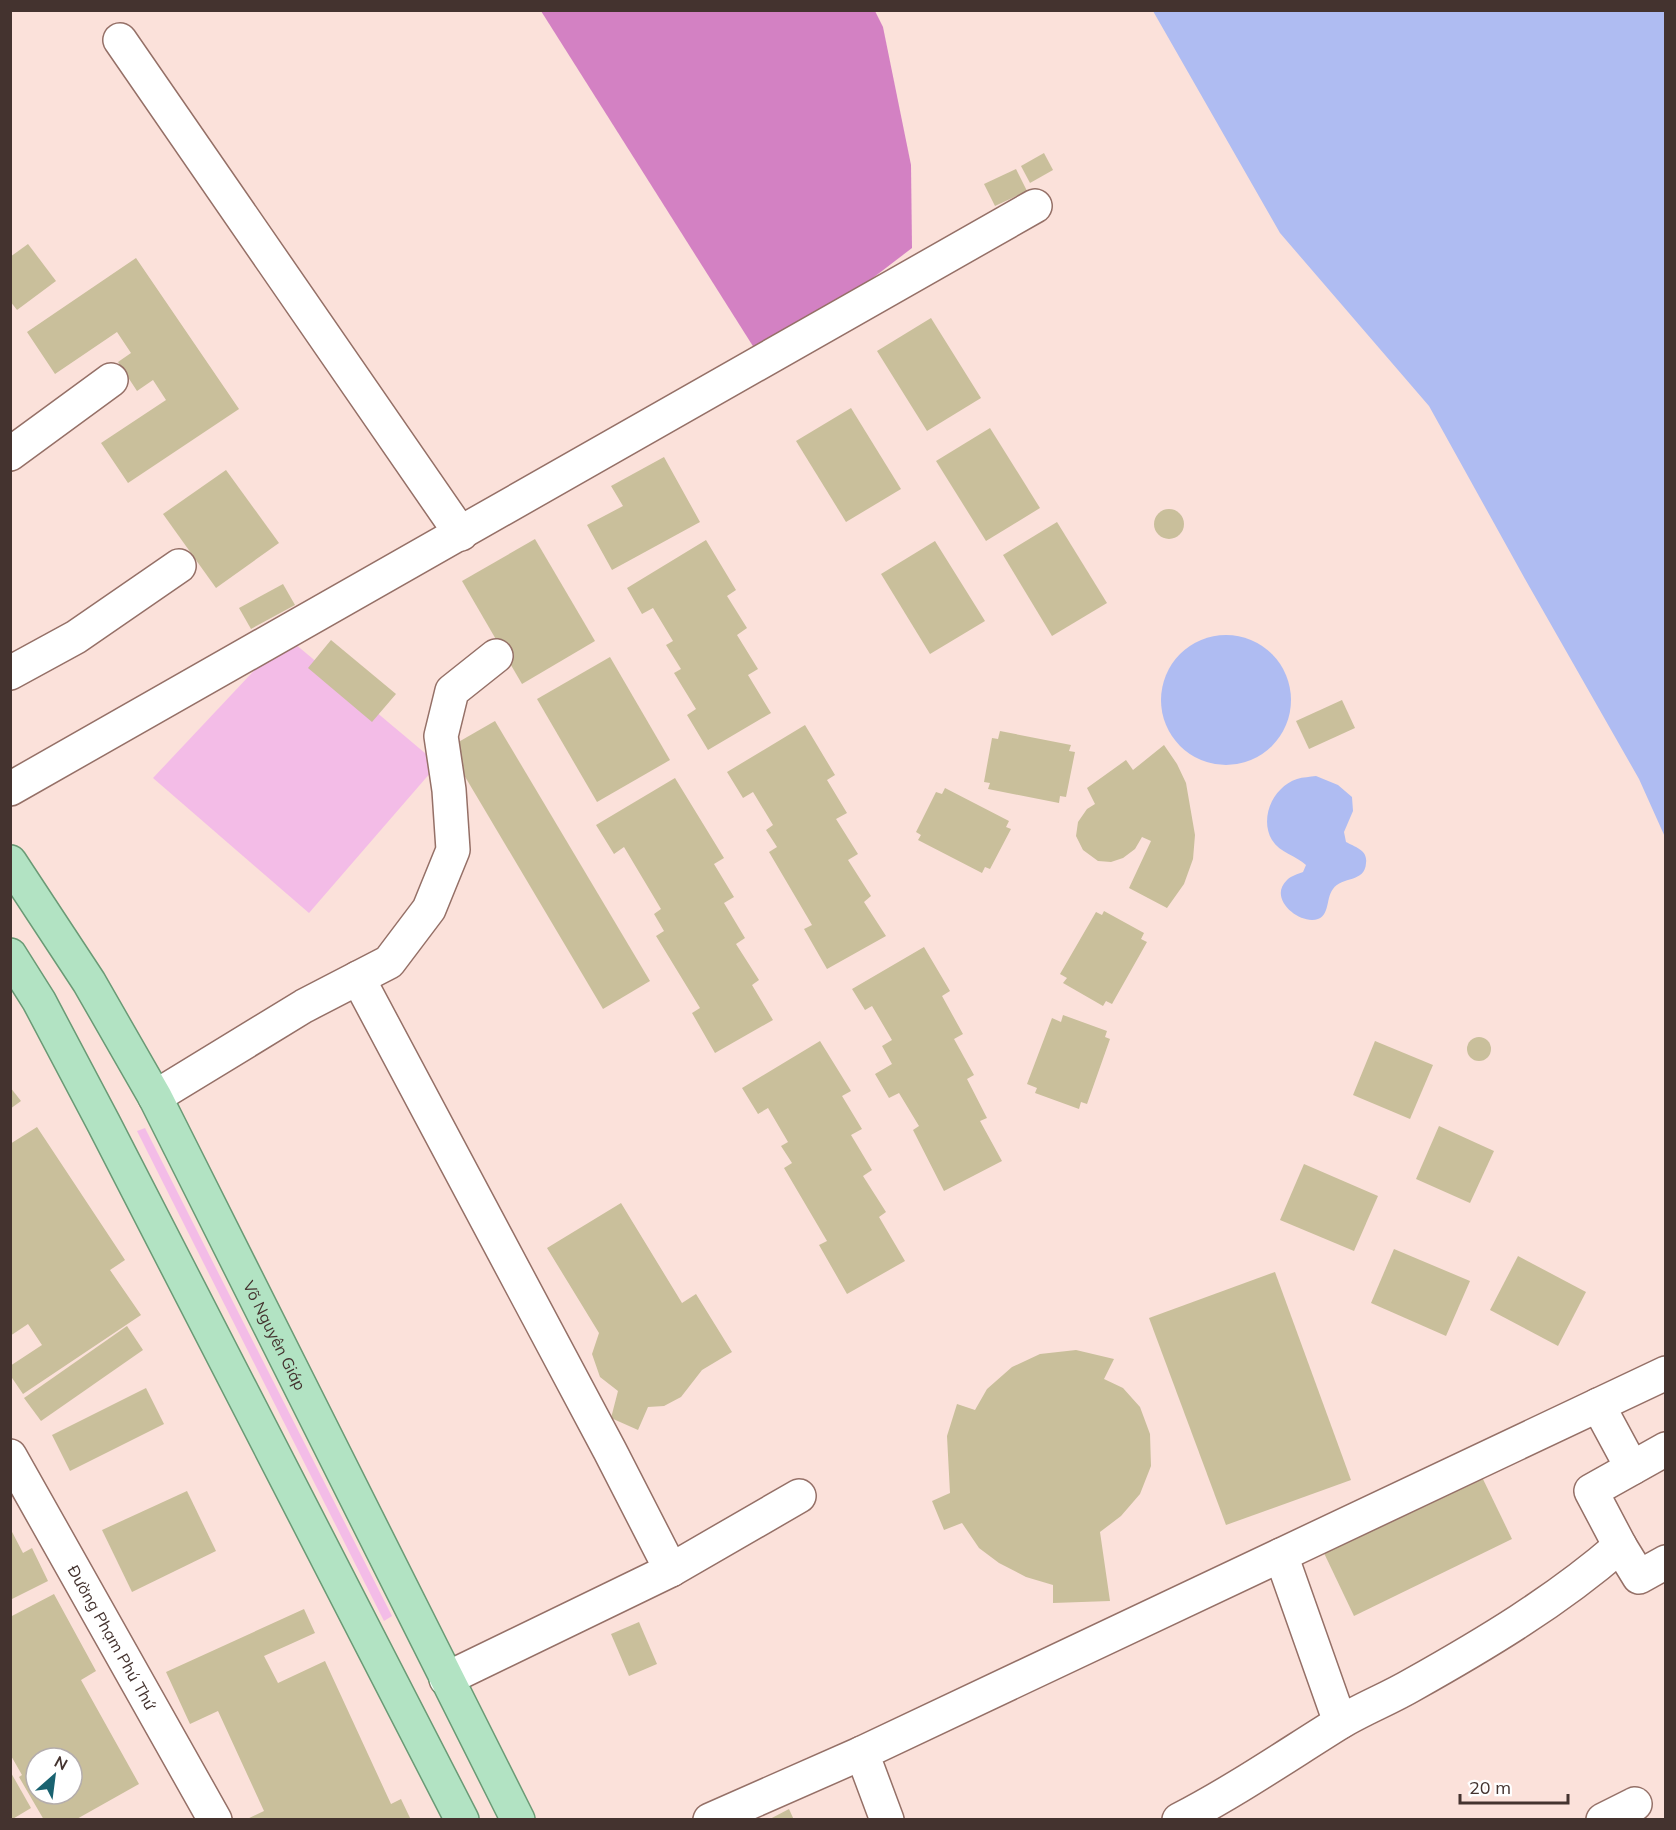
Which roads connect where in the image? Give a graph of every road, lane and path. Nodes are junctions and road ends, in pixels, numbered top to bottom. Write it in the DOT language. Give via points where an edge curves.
graph roads {
  1 [pos="120,40"];
  2 [pos="1035,206"];
  3 [pos="111,380"];
  4 [pos="10,454"];
  5 [pos="461,534"];
  6 [pos="179,566"];
  7 [pos="496,656"];
  8 [pos="10,674"];
  9 [pos="10,789"];
  10 [pos="10,862"];
  11 [pos="10,955"];
  12 [pos="358,978"];
  13 [pos="155,1097"];
  14 [pos="1665,1373"];
  15 [pos="1598,1405"];
  16 [pos="1665,1449"];
  17 [pos="10,1456"];
  18 [pos="1632,1468"];
  19 [pos="799,1496"];
  20 [pos="1620,1546"];
  21 [pos="1281,1555"];
  22 [pos="1665,1562"];
  23 [pos="671,1570"];
  24 [pos="446,1679"];
  25 [pos="400,1699"];
  26 [pos="1340,1722"];
  27 [pos="862,1753"];
  28 [pos="1635,1804"];
  29 [pos="215,1820"];
  30 [pos="462,1820"];
  31 [pos="518,1820"];
  32 [pos="710,1820"];
  33 [pos="887,1820"];
  34 [pos="1179,1820"];
  35 [pos="1603,1820"];
  1 -- 5 [label="street"];
  2 -- 5 [label="street"];
  3 -- 4 [label="street"];
  5 -- 9 [label="street"];
  6 -- 8 [label="street" via="76,637"];
  7 -- 12 [label="street" via="452,691 441,736 453,850 429,909 389,962"];
  10 -- 13 [label="main road, Võ Nguyên Giáp" via="89,982"];
  11 -- 25 [label="main road" via="104,1124"];
  12 -- 13 [label="street" via="304,1006"];
  12 -- 23 [label="street"];
  13 -- 24 [label="main road, Võ Nguyên Giáp"];
  14 -- 15 [label="street"];
  15 -- 18 [label="street"];
  15 -- 21 [label="street"];
  16 -- 18 [label="street"];
  17 -- 29 [label="street, Đường Phạm Phú Thứ"];
  18 -- 20 [label="street" via="1591,1491"];
  19 -- 23 [label="street"];
  20 -- 22 [label="street" via="1639,1577"];
  20 -- 26 [label="street" via="1584,1577 1514,1625"];
  21 -- 26 [label="street"];
  21 -- 27 [label="street"];
  23 -- 24 [label="street"];
  24 -- 25 [label="main road"];
  24 -- 31 [label="main road, Võ Nguyên Giáp"];
  25 -- 30 [label="main road"];
  26 -- 34 [label="street" via="1221,1798"];
  27 -- 32 [label="street"];
  27 -- 33 [label="street"];
  28 -- 35 [label="street"];
}
